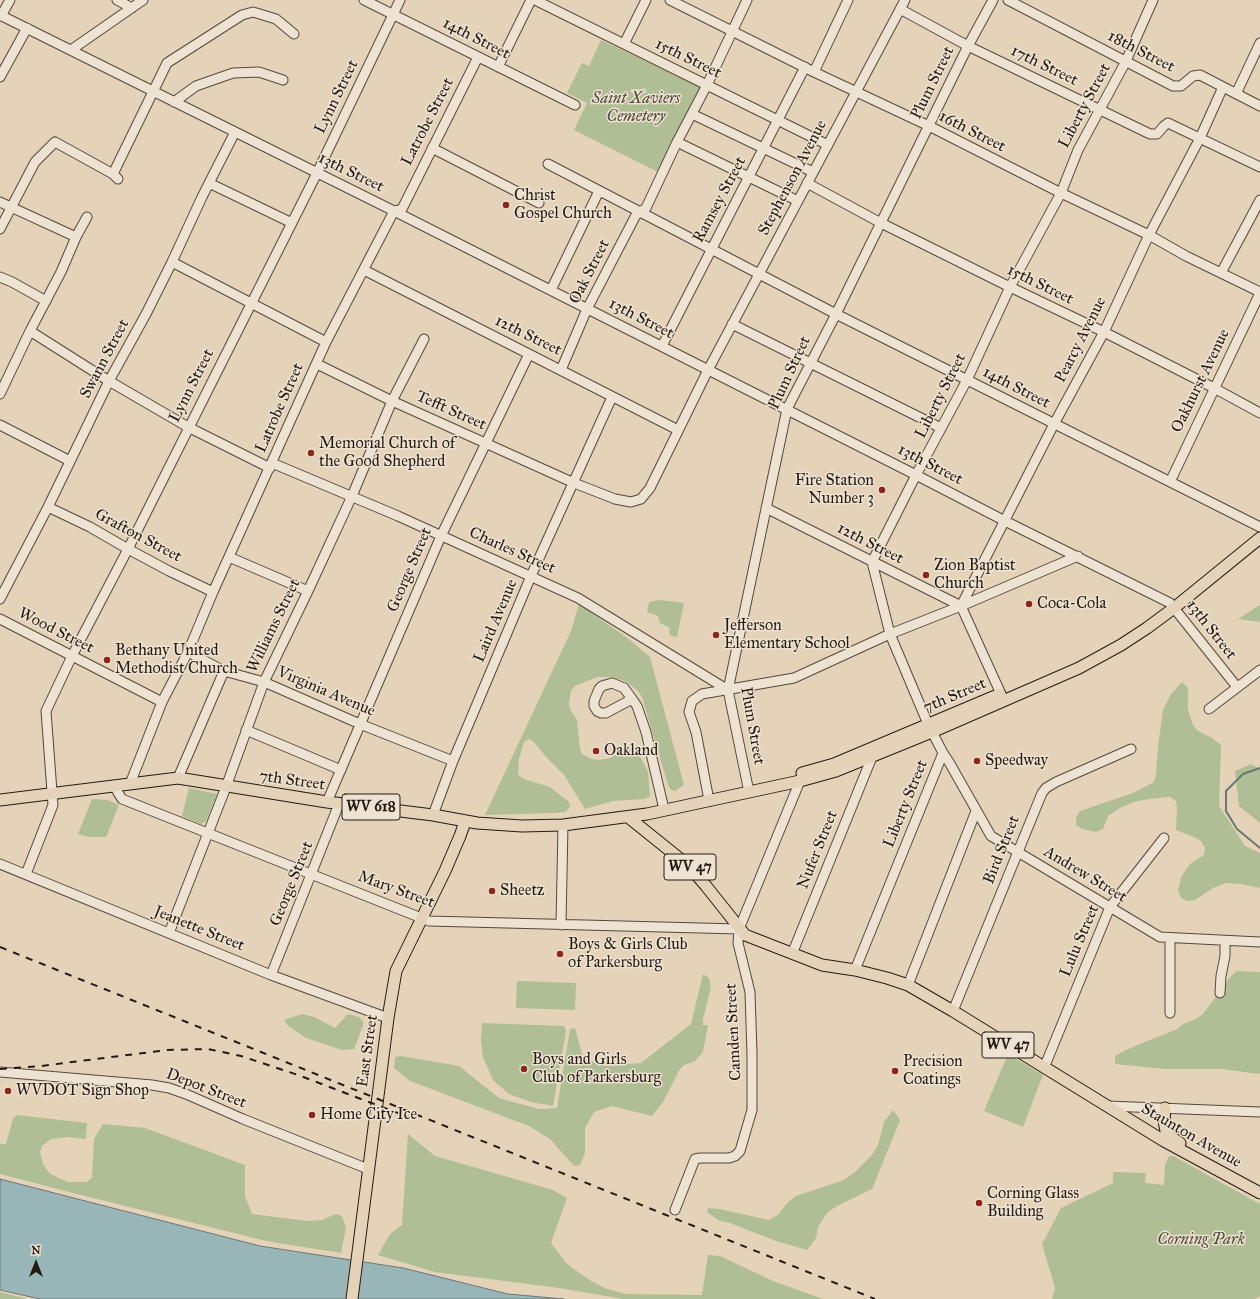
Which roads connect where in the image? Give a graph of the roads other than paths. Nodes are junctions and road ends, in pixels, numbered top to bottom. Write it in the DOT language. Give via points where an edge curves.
graph roads {
  1 [pos="10,0"];
  2 [pos="117,0"];
  3 [pos="143,0"];
  4 [pos="364,0"];
  5 [pos="400,0"];
  6 [pos="531,0"];
  7 [pos="535,0"];
  8 [pos="646,0"];
  9 [pos="670,0"];
  10 [pos="747,0"];
  11 [pos="848,0"];
  12 [pos="905,0"];
  13 [pos="993,0"];
  14 [pos="1008,0"];
  15 [pos="1153,0"];
  16 [pos="132,8"];
  17 [pos="900,9"];
  18 [pos="394,14"];
  19 [pos="1,15"];
  20 [pos="27,28"];
  21 [pos="732,31"];
  22 [pos="294,34"];
  23 [pos="1260,43"];
  24 [pos="624,44"];
  25 [pos="968,46"];
  26 [pos="71,50"];
  27 [pos="478,57"];
  28 [pos="1126,61"];
  29 [pos="498,67"];
  30 [pos="804,67"];
  31 [pos="814,72"];
  32 [pos="0,76"];
  33 [pos="283,80"];
  34 [pos="707,85"];
  35 [pos="1223,87"];
  36 [pos="153,91"];
  37 [pos="856,92"];
  38 [pos="1236,94"];
  39 [pos="174,102"];
  40 [pos="575,105"];
  41 [pos="1260,106"];
  42 [pos="1100,110"];
  43 [pos="692,114"];
  44 [pos="778,120"];
  45 [pos="929,126"];
  46 [pos="235,132"];
  47 [pos="1200,138"];
  48 [pos="677,142"];
  49 [pos="828,145"];
  50 [pos="432,148"];
  51 [pos="763,149"];
  52 [pos="548,164"];
  53 [pos="1260,167"];
  54 [pos="813,172"];
  55 [pos="317,173"];
  56 [pos="749,177"];
  57 [pos="209,183"];
  58 [pos="807,183"];
  59 [pos="599,191"];
  60 [pos="1061,194"];
  61 [pos="1260,200"];
  62 [pos="798,201"];
  63 [pos="0,202"];
  64 [pos="539,203"];
  65 [pos="11,208"];
  66 [pos="394,211"];
  67 [pos="640,212"];
  68 [pos="87,217"];
  69 [pos="292,223"];
  70 [pos="881,223"];
  71 [pos="0,229"];
  72 [pos="1148,235"];
  73 [pos="76,237"];
  74 [pos="711,249"];
  75 [pos="172,262"];
  76 [pos="364,270"];
  77 [pos="1221,273"];
  78 [pos="759,274"];
  79 [pos="0,277"];
  80 [pos="1010,287"];
  81 [pos="551,290"];
  82 [pos="1260,292"];
  83 [pos="46,301"];
  84 [pos="252,304"];
  85 [pos="587,308"];
  86 [pos="836,314"];
  87 [pos="732,324"];
  88 [pos="30,331"];
  89 [pos="1104,332"];
  90 [pos="424,339"];
  91 [pos="326,342"];
  92 [pos="662,346"];
  93 [pos="529,354"];
  94 [pos="811,362"];
  95 [pos="317,364"];
  96 [pos="561,370"];
  97 [pos="708,370"];
  98 [pos="967,380"];
  99 [pos="109,381"];
  100 [pos="1214,388"];
  101 [pos="0,394"];
  102 [pos="612,397"];
  103 [pos="392,401"];
  104 [pos="787,409"];
  105 [pos="1260,413"];
  106 [pos="1054,424"];
  107 [pos="0,425"];
  108 [pos="188,427"];
  109 [pos="941,428"];
  110 [pos="678,430"];
  111 [pos="485,443"];
  112 [pos="70,462"];
  113 [pos="662,462"];
  114 [pos="271,465"];
  115 [pos="916,475"];
  116 [pos="1170,482"];
  117 [pos="574,483"];
  118 [pos="352,496"];
  119 [pos="48,507"];
  120 [pos="766,508"];
  121 [pos="1005,521"];
  122 [pos="1260,527"];
  123 [pos="1260,530"];
  124 [pos="442,536"];
  125 [pos="1260,538"];
  126 [pos="128,549"];
  127 [pos="1078,556"];
  128 [pos="229,557"];
  129 [pos="872,562"];
  130 [pos="531,576"];
  131 [pos="308,591"];
  132 [pos="213,592"];
  133 [pos="1,594"];
  134 [pos="1172,605"];
  135 [pos="961,606"];
  136 [pos="0,619"];
  137 [pos="890,634"];
  138 [pos="188,652"];
  139 [pos="72,656"];
  140 [pos="1260,670"];
  141 [pos="224,671"];
  142 [pos="264,682"];
  143 [pos="1237,687"];
  144 [pos="728,690"];
  145 [pos="1001,694"];
  146 [pos="632,699"];
  147 [pos="162,702"];
  148 [pos="1209,709"];
  149 [pos="360,724"];
  150 [pos="930,728"];
  151 [pos="246,730"];
  152 [pos="1131,749"];
  153 [pos="943,753"];
  154 [pos="872,757"];
  155 [pos="453,761"];
  156 [pos="341,770"];
  157 [pos="802,777"];
  158 [pos="178,778"];
  159 [pos="130,784"];
  160 [pos="114,786"];
  161 [pos="226,787"];
  162 [pos="749,788"];
  163 [pos="52,794"];
  164 [pos="708,795"];
  165 [pos="0,800"];
  166 [pos="327,802"];
  167 [pos="339,804"];
  168 [pos="663,805"];
  169 [pos="976,811"];
  170 [pos="433,815"];
  171 [pos="628,817"];
  172 [pos="465,822"];
  173 [pos="563,825"];
  174 [pos="208,832"];
  175 [pos="1164,838"];
  176 [pos="1017,851"];
  177 [pos="0,864"];
  178 [pos="26,874"];
  179 [pos="312,874"];
  180 [pos="1110,907"];
  181 [pos="421,919"];
  182 [pos="561,924"];
  183 [pos="739,929"];
  184 [pos="169,933"];
  185 [pos="1170,938"];
  186 [pos="1225,941"];
  187 [pos="1259,944"];
  188 [pos="792,954"];
  189 [pos="855,970"];
  190 [pos="271,975"];
  191 [pos="908,985"];
  192 [pos="1220,993"];
  193 [pos="953,1011"];
  194 [pos="1170,1013"];
  195 [pos="388,1018"];
  196 [pos="1044,1068"];
  197 [pos="0,1072"];
  198 [pos="1108,1106"];
  199 [pos="1165,1108"];
  200 [pos="1260,1112"];
  201 [pos="1164,1121"];
  202 [pos="1153,1134"];
  203 [pos="368,1169"];
  204 [pos="1223,1173"];
  205 [pos="1260,1193"];
  206 [pos="675,1210"];
  207 [pos="352,1299"];
  1 -- 19 [label="street"];
  2 -- 16 [label="street"];
  3 -- 16 [label="street"];
  4 -- 18 [label="street, 14th Street"];
  5 -- 18 [label="street, Lynn Street"];
  6 -- 29 [label="street"];
  7 -- 24 [label="street, 15th Street"];
  8 -- 24 [label="street"];
  9 -- 21 [label="street, 16th Street"];
  10 -- 21 [label="street, Oak Street"];
  11 -- 31 [label="street"];
  12 -- 17 [label="street, Stephenson Avenue"];
  13 -- 25 [label="street, Plum Street"];
  14 -- 28 [label="street, 18th Street"];
  15 -- 28 [label="street, Liberty Street"];
  16 -- 26 [label="street"];
  17 -- 25 [label="street, 17th Street"];
  17 -- 37 [label="street, Stephenson Avenue"];
  18 -- 27 [label="street, 14th Street"];
  18 -- 55 [label="street, Lynn Street"];
  19 -- 20 [label="street, 13th Street"];
  20 -- 26 [label="street, 13th Street"];
  20 -- 32 [label="street"];
  21 -- 30 [label="street, 16th Street"];
  21 -- 34 [label="street, Oak Street"];
  22 -- 36 [label="street" via="276,19 253,12 242,14 167,63"];
  23 -- 38 [label="street"];
  24 -- 34 [label="street, 15th Street"];
  25 -- 42 [label="street, 17th Street"];
  25 -- 45 [label="street, Plum Street"];
  26 -- 36 [label="street, 13th Street"];
  27 -- 29 [label="street, 14th Street"];
  27 -- 50 [label="street, Latrobe Street"];
  28 -- 35 [label="street, 18th Street" via="1173,86 1181,86 1193,76 1200,75"];
  28 -- 42 [label="street, Liberty Street"];
  29 -- 40 [label="street, 14th Street"];
  30 -- 31 [label="street, 16th Street"];
  30 -- 44 [label="street, Ramsey Street"];
  31 -- 37 [label="street, 16th Street"];
  33 -- 39 [label="street" via="259,72 233,73 196,86"];
  34 -- 43 [label="street, Oak Street"];
  34 -- 44 [label="street, 15th Street"];
  35 -- 38 [label="street, 18th Street"];
  35 -- 47 [label="street, Pearcy Avenue"];
  36 -- 39 [label="street, 13th Street"];
  36 -- 65 [label="street" via="116,176 55,142 35,162"];
  37 -- 45 [label="street, 16th Street"];
  37 -- 49 [label="street, Stephenson Avenue"];
  38 -- 41 [label="street, 18th Street"];
  39 -- 46 [label="street, 13th Street"];
  42 -- 47 [label="street, 17th Street" via="1150,134 1157,134 1168,123"];
  42 -- 60 [label="street, Liberty Street" via="1078,150"];
  43 -- 48 [label="street, Oak Street"];
  43 -- 51 [label="street"];
  44 -- 49 [label="street, 15th Street"];
  44 -- 51 [label="street, Ramsey Street"];
  45 -- 60 [label="street, 16th Street"];
  45 -- 70 [label="street, Plum Street"];
  46 -- 55 [label="street, 13th Street"];
  46 -- 57 [label="street, Swann Street"];
  47 -- 53 [label="street, 17th Street"];
  47 -- 72 [label="street, Pearcy Avenue"];
  48 -- 56 [label="street"];
  48 -- 67 [label="street, Oak Street" via="646,208"];
  49 -- 54 [label="street, Stephenson Avenue"];
  50 -- 64 [label="street"];
  50 -- 66 [label="street, Latrobe Street" via="402,209"];
  51 -- 54 [label="street"];
  51 -- 56 [label="street, Ramsey Street"];
  52 -- 59 [label="street, 14th Street"];
  54 -- 58 [label="street, Stephenson Avenue"];
  55 -- 66 [label="street, 13th Street"];
  55 -- 69 [label="street, Lynn Street"];
  56 -- 62 [label="street"];
  56 -- 74 [label="street, Ramsey Street"];
  57 -- 69 [label="street"];
  57 -- 75 [label="street, Swann Street"];
  58 -- 62 [label="street, Stephenson Avenue"];
  58 -- 70 [label="street, 15th Street"];
  59 -- 67 [label="street, 14th Street"];
  59 -- 81 [label="street"];
  60 -- 72 [label="street, 16th Street"];
  60 -- 80 [label="street, Liberty Street"];
  61 -- 77 [label="street"];
  62 -- 78 [label="street, Stephenson Avenue"];
  63 -- 65 [label="street"];
  65 -- 71 [label="street"];
  65 -- 73 [label="street"];
  66 -- 76 [label="street, Latrobe Street"];
  66 -- 81 [label="street, 13th Street"];
  67 -- 74 [label="street, 14th Street"];
  67 -- 85 [label="street, Oak Street" via="636,215"];
  68 -- 73 [label="street"];
  69 -- 84 [label="street, Lynn Street"];
  70 -- 80 [label="street, 15th Street"];
  70 -- 86 [label="street, Plum Street"];
  72 -- 77 [label="street, 16th Street"];
  72 -- 89 [label="street, Pearcy Avenue"];
  73 -- 83 [label="street"];
  74 -- 78 [label="street, 14th Street"];
  74 -- 92 [label="street, Ramsey Street"];
  75 -- 84 [label="street"];
  75 -- 99 [label="street, Swann Street"];
  76 -- 91 [label="street, Latrobe Street"];
  76 -- 93 [label="street, 12th Street"];
  77 -- 82 [label="street, 16th Street"];
  78 -- 86 [label="street, 14th Street"];
  78 -- 87 [label="street, Stephenson Avenue"];
  79 -- 83 [label="street"];
  80 -- 89 [label="street, 15th Street"];
  80 -- 98 [label="street, Liberty Street"];
  81 -- 85 [label="street, 13th Street"];
  82 -- 100 [label="street, Oakhurst Avenue"];
  83 -- 88 [label="street"];
  84 -- 91 [label="street"];
  84 -- 108 [label="street, Lynn Street"];
  85 -- 92 [label="street, 13th Street"];
  85 -- 96 [label="street, Oak Street"];
  86 -- 94 [label="street, Plum Street"];
  86 -- 98 [label="street, 14th Street"];
  87 -- 94 [label="street"];
  87 -- 97 [label="street, Stephenson Avenue"];
  88 -- 99 [label="street, Charles Street"];
  88 -- 101 [label="street"];
  89 -- 100 [label="street, 15th Street"];
  89 -- 106 [label="street, Pearcy Avenue"];
  90 -- 103 [label="street, Williams Street"];
  91 -- 95 [label="street, Latrobe Street"];
  92 -- 97 [label="street, 13th Street"];
  93 -- 96 [label="street, 12th Street"];
  93 -- 111 [label="street, George Street"];
  94 -- 104 [label="street, Plum Street"];
  94 -- 109 [label="street"];
  95 -- 103 [label="street, Tefft Street"];
  95 -- 114 [label="street, Latrobe Street"];
  96 -- 102 [label="street, 12th Street"];
  97 -- 104 [label="street, 13th Street"];
  97 -- 110 [label="street, Stephenson Avenue"];
  98 -- 106 [label="street, 14th Street"];
  98 -- 109 [label="street, Liberty Street"];
  99 -- 108 [label="street, Charles Street"];
  99 -- 112 [label="street, Swann Street"];
  100 -- 105 [label="street, 15th Street"];
  100 -- 116 [label="street, Oakhurst Avenue"];
  102 -- 110 [label="street, 12th Street"];
  102 -- 117 [label="street, Laird Avenue"];
  103 -- 111 [label="street, Tefft Street"];
  103 -- 118 [label="street, Williams Street"];
  104 -- 115 [label="street, 13th Street"];
  104 -- 120 [label="street, Plum Street"];
  106 -- 116 [label="street, 14th Street"];
  106 -- 121 [label="street, Pearcy Avenue"];
  107 -- 112 [label="street"];
  108 -- 114 [label="street, Charles Street"];
  108 -- 126 [label="street, Lynn Street"];
  109 -- 115 [label="street, Liberty Street"];
  110 -- 113 [label="street, Stephenson Avenue"];
  111 -- 117 [label="street, Tefft Street"];
  111 -- 124 [label="street, George Street"];
  112 -- 119 [label="street, Swann Street"];
  113 -- 117 [label="street, Tefft Street" via="650,488 641,499 631,502 615,499"];
  114 -- 118 [label="street, Charles Street"];
  114 -- 128 [label="street, Latrobe Street"];
  115 -- 121 [label="street, 13th Street"];
  115 -- 129 [label="street, Liberty Street"];
  116 -- 122 [label="street, 14th Street"];
  117 -- 130 [label="street, Laird Avenue"];
  118 -- 124 [label="street, Charles Street"];
  118 -- 131 [label="street, Williams Street"];
  119 -- 126 [label="street, Grafton Street"];
  119 -- 133 [label="street, Swann Street"];
  120 -- 129 [label="street, 12th Street"];
  120 -- 144 [label="street, Plum Street"];
  121 -- 127 [label="street, 13th Street"];
  121 -- 135 [label="street, Pearcy Avenue"];
  123 -- 134 [label="main road, 7th Street / WV 618"];
  124 -- 130 [label="street, Charles Street"];
  124 -- 149 [label="street, George Street"];
  125 -- 134 [label="main road, 7th Street / WV 618"];
  126 -- 132 [label="street, Grafton Street"];
  126 -- 139 [label="street, Lynn Street"];
  127 -- 134 [label="street, 13th Street"];
  127 -- 135 [label="street"];
  128 -- 131 [label="street"];
  128 -- 132 [label="street, Latrobe Street"];
  129 -- 135 [label="street, 12th Street"];
  129 -- 137 [label="street, Liberty Street"];
  130 -- 144 [label="street, Charles Street" via="578,598"];
  130 -- 155 [label="street, Laird Avenue"];
  131 -- 142 [label="street, Williams Street"];
  132 -- 138 [label="street, Latrobe Street"];
  134 -- 143 [label="street, 13th Street"];
  134 -- 145 [label="main road, 7th Street / WV 618" via="1113,643"];
  134 -- 150 [label="main road, 7th Street / WV 618" via="1121,645 1092,662"];
  135 -- 137 [label="street"];
  135 -- 145 [label="street"];
  136 -- 139 [label="street, Wood Street"];
  137 -- 144 [label="street" via="794,678"];
  137 -- 150 [label="street, Liberty Street"];
  138 -- 141 [label="street, Virginia Avenue"];
  138 -- 147 [label="street, Latrobe Street"];
  139 -- 147 [label="street, Wood Street"];
  139 -- 163 [label="street, Lynn Street" via="46,711"];
  140 -- 143 [label="street"];
  141 -- 142 [label="street, Virginia Avenue"];
  141 -- 158 [label="street"];
  142 -- 149 [label="street, Virginia Avenue"];
  142 -- 151 [label="street, Williams Street"];
  143 -- 148 [label="street"];
  144 -- 162 [label="street, Plum Street"];
  144 -- 164 [label="street" via="702,694 692,701 690,712"];
  145 -- 150 [label="main road, 7th Street / WV 618"];
  146 -- 168 [label="street" via="646,732"];
  147 -- 159 [label="street, Latrobe Street"];
  149 -- 155 [label="street, Virginia Avenue"];
  149 -- 156 [label="street, George Street"];
  150 -- 153 [label="street, Liberty Street"];
  150 -- 154 [label="main road, 7th Street / WV 618"];
  150 -- 157 [label="main road, 7th Street / WV 618"];
  151 -- 156 [label="street"];
  151 -- 161 [label="street, Williams Street"];
  152 -- 176 [label="street, Bird Street" via="1046,788"];
  153 -- 169 [label="street, Andrew Street"];
  153 -- 189 [label="street, Liberty Street"];
  154 -- 157 [label="main road, 7th Street / WV 618" via="836,771"];
  154 -- 188 [label="street, Nufer Street"];
  155 -- 170 [label="street, Laird Avenue"];
  156 -- 166 [label="street, George Street"];
  157 -- 162 [label="main road, 7th Street / WV 618"];
  157 -- 183 [label="street, Camden Street"];
  158 -- 159 [label="main road, 7th Street / WV 618"];
  158 -- 161 [label="main road, 7th Street / WV 618"];
  159 -- 160 [label="main road, 7th Street / WV 618"];
  160 -- 163 [label="main road, 7th Street / WV 618"];
  160 -- 174 [label="street, Mary Street" via="122,798"];
  161 -- 166 [label="main road, 7th Street / WV 618"];
  161 -- 174 [label="street, Williams Street"];
  162 -- 164 [label="main road, 7th Street / WV 618"];
  162 -- 171 [label="main road, 7th Street / WV 618"];
  163 -- 165 [label="main road, 7th Street / WV 618"];
  163 -- 178 [label="street, Lynn Street" via="52,805"];
  164 -- 168 [label="main road, 7th Street / WV 618"];
  166 -- 167 [label="main road, 7th Street / WV 618"];
  167 -- 170 [label="main road, 7th Street / WV 618"];
  167 -- 179 [label="street, George Street"];
  168 -- 171 [label="main road, 7th Street / WV 618" via="646,808"];
  169 -- 176 [label="street, Andrew Street" via="991,836"];
  169 -- 191 [label="street"];
  170 -- 172 [label="main road, 7th Street / WV 618"];
  171 -- 173 [label="main road, 7th Street / WV 618"];
  171 -- 183 [label="main road, Staunton Avenue / WV 47" via="689,866"];
  172 -- 173 [label="main road, 7th Street / WV 618" via="522,826"];
  172 -- 181 [label="main road, East Street" via="445,871"];
  173 -- 182 [label="street"];
  174 -- 179 [label="street, Mary Street"];
  174 -- 184 [label="street, Williams Street"];
  175 -- 180 [label="street, Lulu Street"];
  176 -- 180 [label="street, Andrew Street"];
  176 -- 193 [label="street, Bird Street"];
  177 -- 178 [label="street, Jeanette Street"];
  178 -- 184 [label="street, Jeanette Street"];
  179 -- 181 [label="street, Mary Street"];
  179 -- 190 [label="street, George Street"];
  180 -- 185 [label="street, Andrew Street" via="1160,937"];
  180 -- 196 [label="street, Lulu Street"];
  181 -- 182 [label="street, Mary Street"];
  181 -- 195 [label="main road, East Street" via="396,971"];
  182 -- 183 [label="street, Mary Street"];
  183 -- 188 [label="main road, Staunton Avenue / WV 47" via="745,935"];
  183 -- 206 [label="street, Camden Street" via="738,944 750,992 752,1110 740,1151 729,1158 695,1159"];
  184 -- 190 [label="street, Jeanette Street"];
  185 -- 186 [label="street, Andrew Street"];
  185 -- 194 [label="street"];
  186 -- 187 [label="street, Andrew Street"];
  186 -- 192 [label="street"];
  188 -- 189 [label="main road, Staunton Avenue / WV 47" via="822,965"];
  189 -- 191 [label="main road, Staunton Avenue / WV 47"];
  190 -- 195 [label="street, Jeanette Street"];
  191 -- 193 [label="main road, Staunton Avenue / WV 47"];
  193 -- 196 [label="main road, Staunton Avenue / WV 47"];
  195 -- 203 [label="main road, East Street"];
  196 -- 198 [label="main road, Staunton Avenue / WV 47"];
  197 -- 203 [label="street, Depot Street" via="169,1088"];
  198 -- 199 [label="street, Staunton Avenue"];
  198 -- 202 [label="main road, Staunton Avenue / WV 47"];
  199 -- 200 [label="street, Staunton Avenue"];
  199 -- 201 [label="main road"];
  201 -- 202 [label="main road"];
  201 -- 204 [label="main road" via="1166,1132 1170,1136 1210,1161"];
  202 -- 204 [label="main road, Staunton Avenue / WV 47"];
  203 -- 207 [label="main road, East Street"];
  204 -- 205 [label="main road, Staunton Avenue / WV 47"];
}
